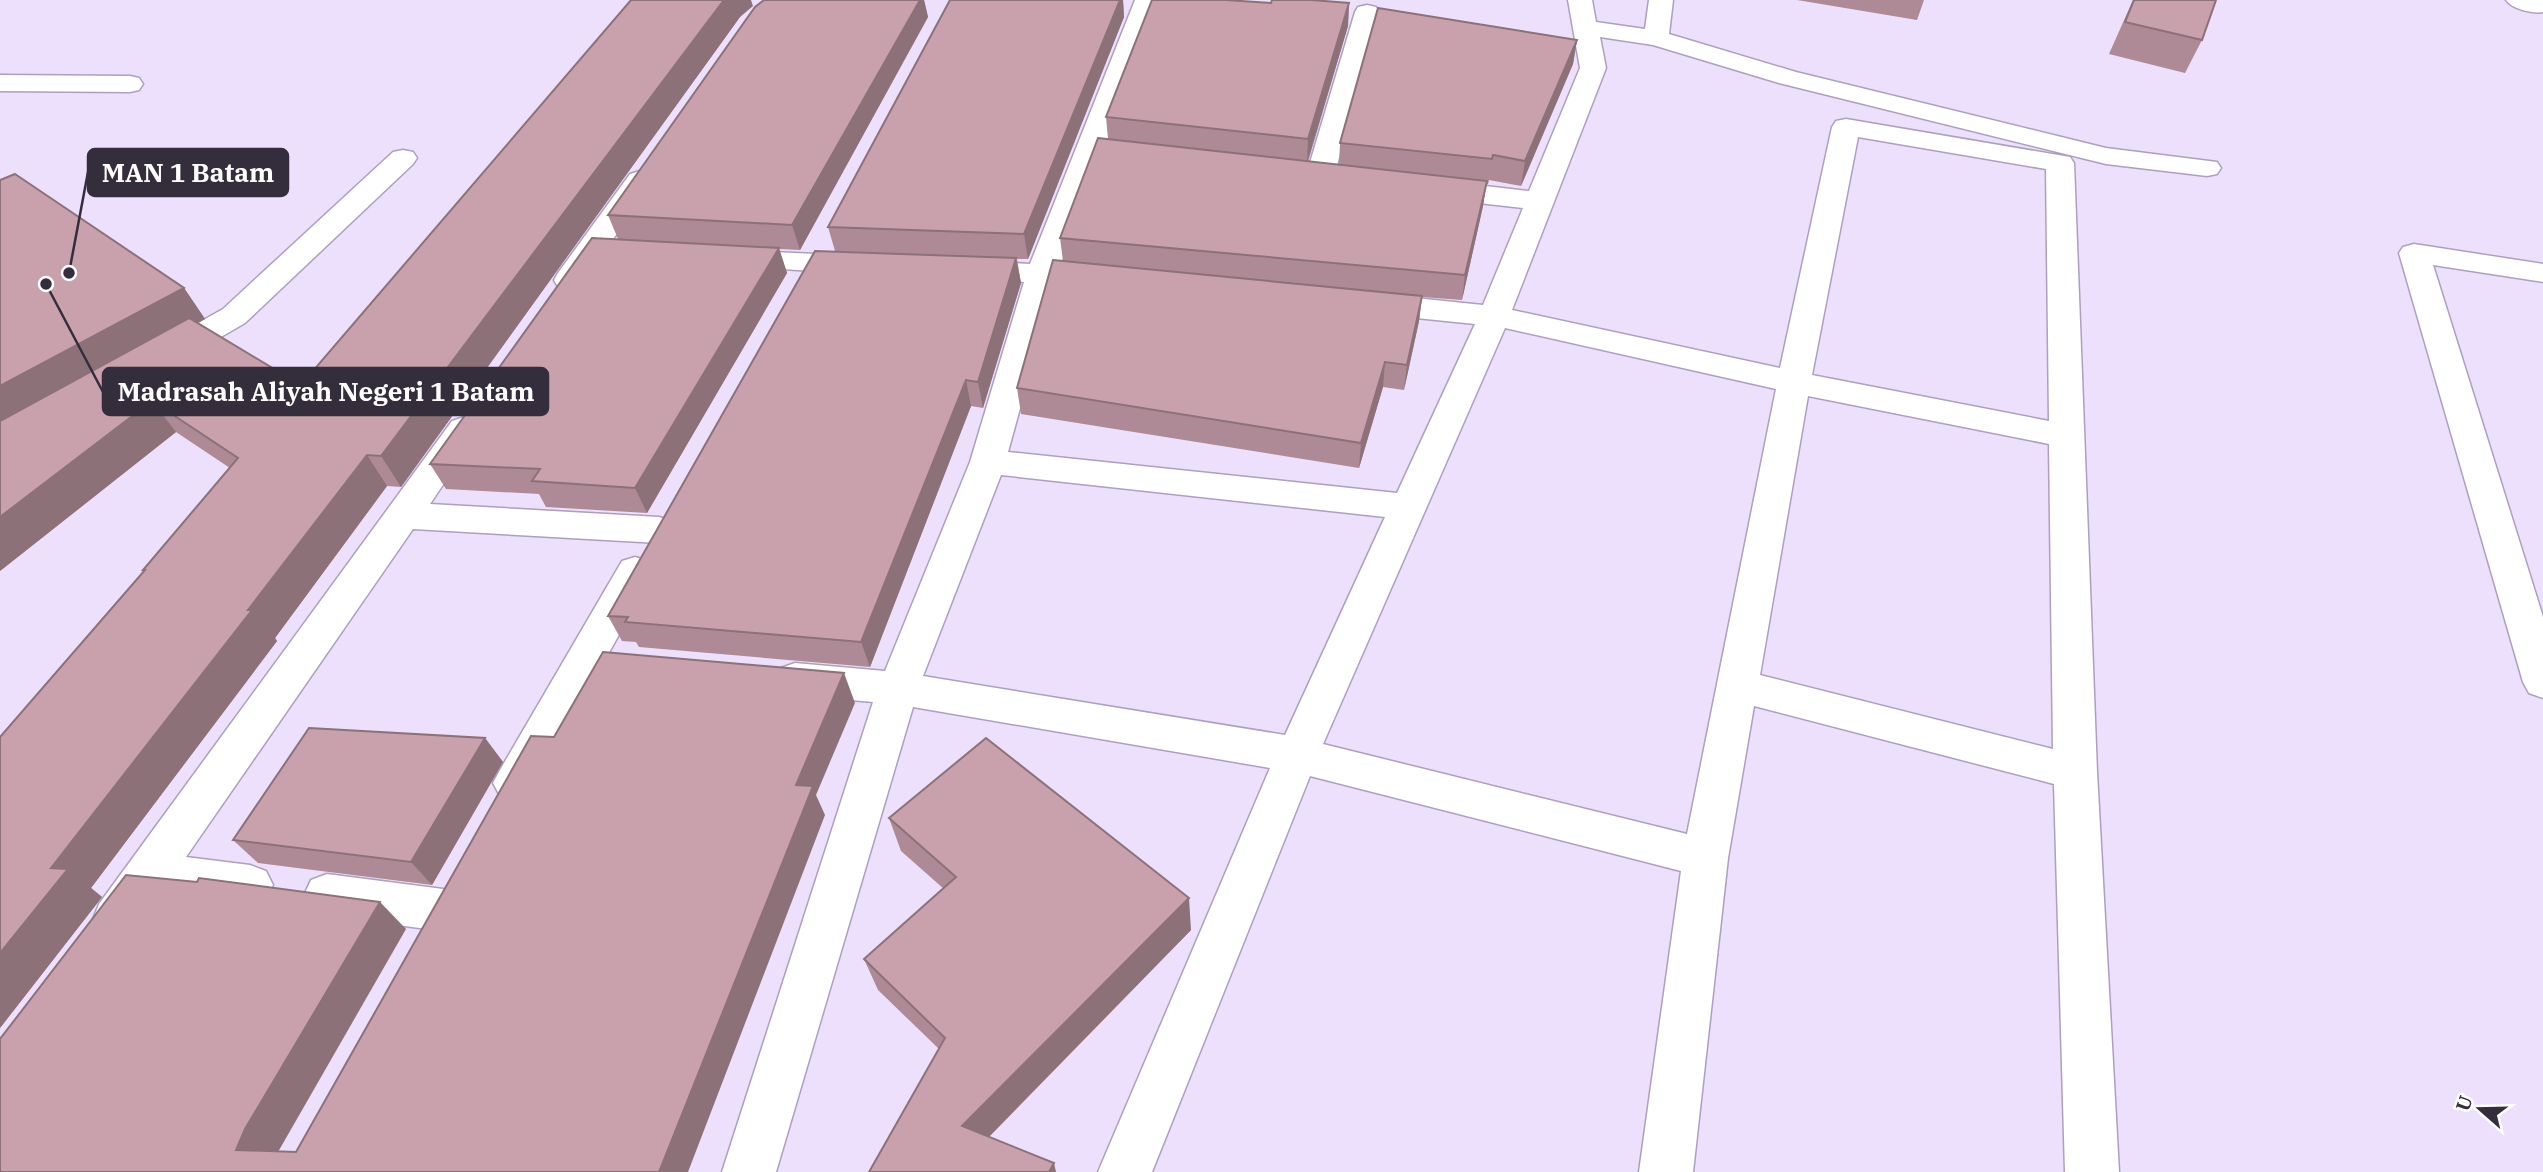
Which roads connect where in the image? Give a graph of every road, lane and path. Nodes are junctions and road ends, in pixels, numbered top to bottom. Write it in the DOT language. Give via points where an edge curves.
graph roads {
  1 [pos="1661,0"];
  2 [pos="1137,2"];
  3 [pos="1367,12"];
  4 [pos="1583,14"];
  5 [pos="1656,38"];
  6 [pos="0,83"];
  7 [pos="130,84"];
  8 [pos="663,149"];
  9 [pos="403,158"];
  10 [pos="2207,168"];
  11 [pos="1320,176"];
  12 [pos="1403,186"];
  13 [pos="1540,201"];
  14 [pos="830,228"];
  15 [pos="590,250"];
  16 [pos="631,253"];
  17 [pos="700,257"];
  18 [pos="811,263"];
  19 [pos="892,266"];
  20 [pos="933,268"];
  21 [pos="1042,272"];
  22 [pos="2543,273"];
  23 [pos="1124,280"];
  24 [pos="790,300"];
  25 [pos="1343,301"];
  26 [pos="551,306"];
  27 [pos="1494,316"];
  28 [pos="143,368"];
  29 [pos="1794,382"];
  30 [pos="481,405"];
  31 [pos="2066,436"];
  32 [pos="988,462"];
  33 [pos="1409,507"];
  34 [pos="403,515"];
  35 [pos="584,660"];
  36 [pos="625,664"];
  37 [pos="761,676"];
  38 [pos="2543,682"];
  39 [pos="1739,686"];
  40 [pos="898,688"];
  41 [pos="1297,755"];
  42 [pos="2075,772"];
  43 [pos="497,815"];
  44 [pos="1705,858"];
  45 [pos="151,873"];
  46 [pos="443,910"];
  47 [pos="92,950"];
  48 [pos="749,1172"];
  49 [pos="1125,1172"];
  50 [pos="1666,1172"];
  51 [pos="2092,1172"];
  1 -- 5 [label="street"];
  2 -- 21 [label="street" via="1100,152"];
  3 -- 11 [label="street"];
  4 -- 5 [label="street"];
  4 -- 13 [label="street" via="1593,68"];
  5 -- 10 [label="street" via="1788,78 2106,156"];
  6 -- 7 [label="street"];
  8 -- 15 [label="street"];
  9 -- 28 [label="street" via="234,316"];
  12 -- 13 [label="street"];
  13 -- 27 [label="street"];
  14 -- 18 [label="street"];
  15 -- 16 [label="street"];
  15 -- 26 [label="street"];
  17 -- 18 [label="street"];
  18 -- 19 [label="street"];
  18 -- 24 [label="street"];
  20 -- 21 [label="street"];
  21 -- 23 [label="street"];
  21 -- 32 [label="street"];
  22 -- 38 [label="street" via="2414,253"];
  25 -- 27 [label="street"];
  27 -- 29 [label="street"];
  27 -- 33 [label="street"];
  29 -- 31 [label="street"];
  29 -- 31 [label="street" via="1846,128 2060,163"];
  29 -- 39 [label="street"];
  30 -- 34 [label="street"];
  31 -- 42 [label="street"];
  32 -- 33 [label="street"];
  32 -- 40 [label="street"];
  33 -- 41 [label="street"];
  34 -- 35 [label="street" via="666,518"];
  34 -- 45 [label="street"];
  35 -- 36 [label="street"];
  35 -- 43 [label="street"];
  37 -- 40 [label="street"];
  39 -- 42 [label="street"];
  39 -- 44 [label="street"];
  40 -- 41 [label="street"];
  40 -- 48 [label="street"];
  41 -- 44 [label="street"];
  41 -- 49 [label="street"];
  42 -- 51 [label="street"];
  44 -- 50 [label="street"];
  45 -- 46 [label="street"];
  45 -- 47 [label="street"];
}
